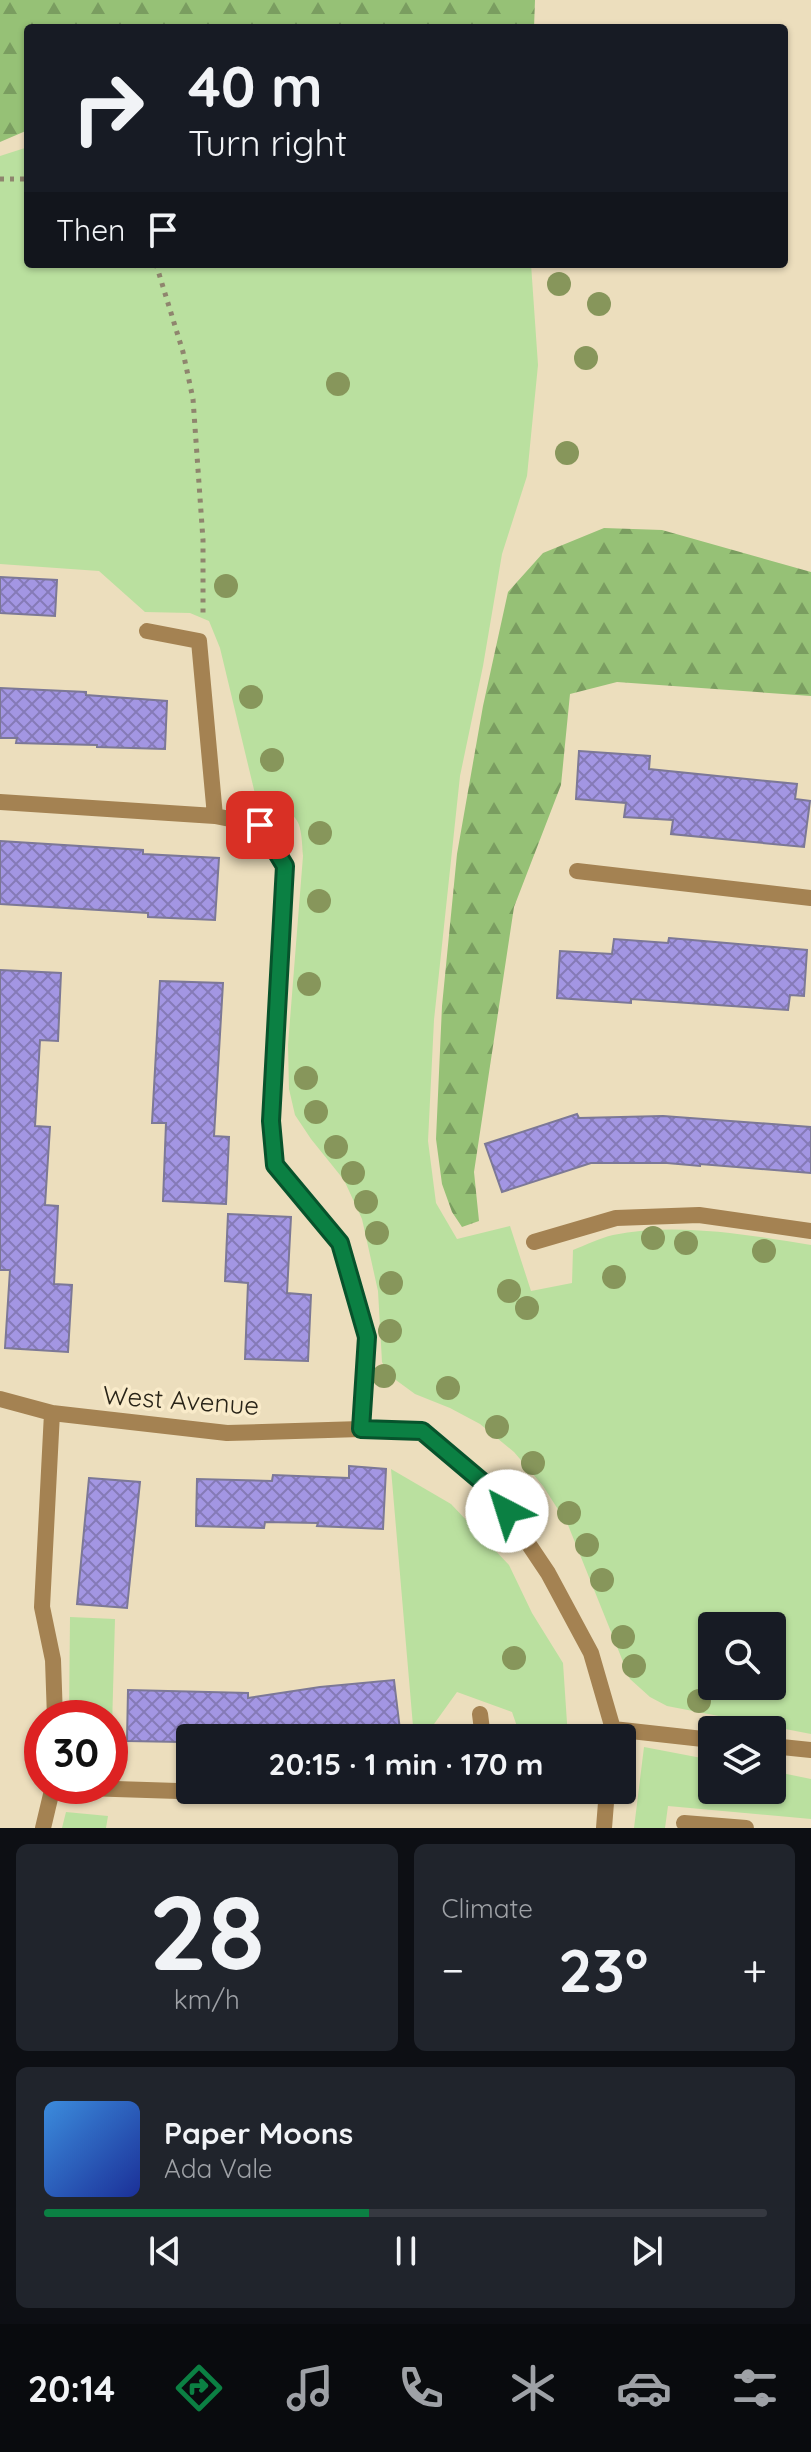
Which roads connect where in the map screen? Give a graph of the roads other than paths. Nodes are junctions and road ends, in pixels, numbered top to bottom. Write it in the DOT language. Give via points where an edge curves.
graph roads {
  1 [pos="147,631"];
  2 [pos="0,802"];
  3 [pos="215,816"];
  4 [pos="577,871"];
  5 [pos="811,898"];
  6 [pos="811,1231"];
  7 [pos="534,1242"];
  8 [pos="0,1399"];
  9 [pos="52,1413"];
  10 [pos="361,1429"];
  11 [pos="54,1700"];
  12 [pos="480,1714"];
  13 [pos="481,1724"];
  14 [pos="609,1724"];
  15 [pos="636,1735"];
  16 [pos="698,1739"];
  17 [pos="786,1747"];
  18 [pos="811,1750"];
  19 [pos="128,1789"];
  20 [pos="176,1790"];
  21 [pos="49,1804"];
  22 [pos="606,1804"];
  23 [pos="684,1823"];
  24 [pos="43,1828"];
  25 [pos="604,1828"];
  26 [pos="746,1828"];
  1 -- 3 [label="street" via="199,641"];
  2 -- 3 [label="street"];
  3 -- 10 [label="street" via="260,825 285,866 271,1121 275,1165 340,1243 367,1337"];
  4 -- 5 [label="street"];
  6 -- 7 [label="street" via="699,1215 616,1218"];
  8 -- 9 [label="street, West Avenue"];
  9 -- 10 [label="street, West Avenue" via="227,1433"];
  9 -- 11 [label="street" via="42,1607"];
  10 -- 14 [label="street, West Avenue" via="422,1431 493,1491 548,1573 591,1653"];
  12 -- 13 [label="street"];
  15 -- 16 [label="street"];
  17 -- 18 [label="street"];
  19 -- 20 [label="street"];
  21 -- 24 [label="street"];
  22 -- 25 [label="street"];
  23 -- 26 [label="street"];
}
